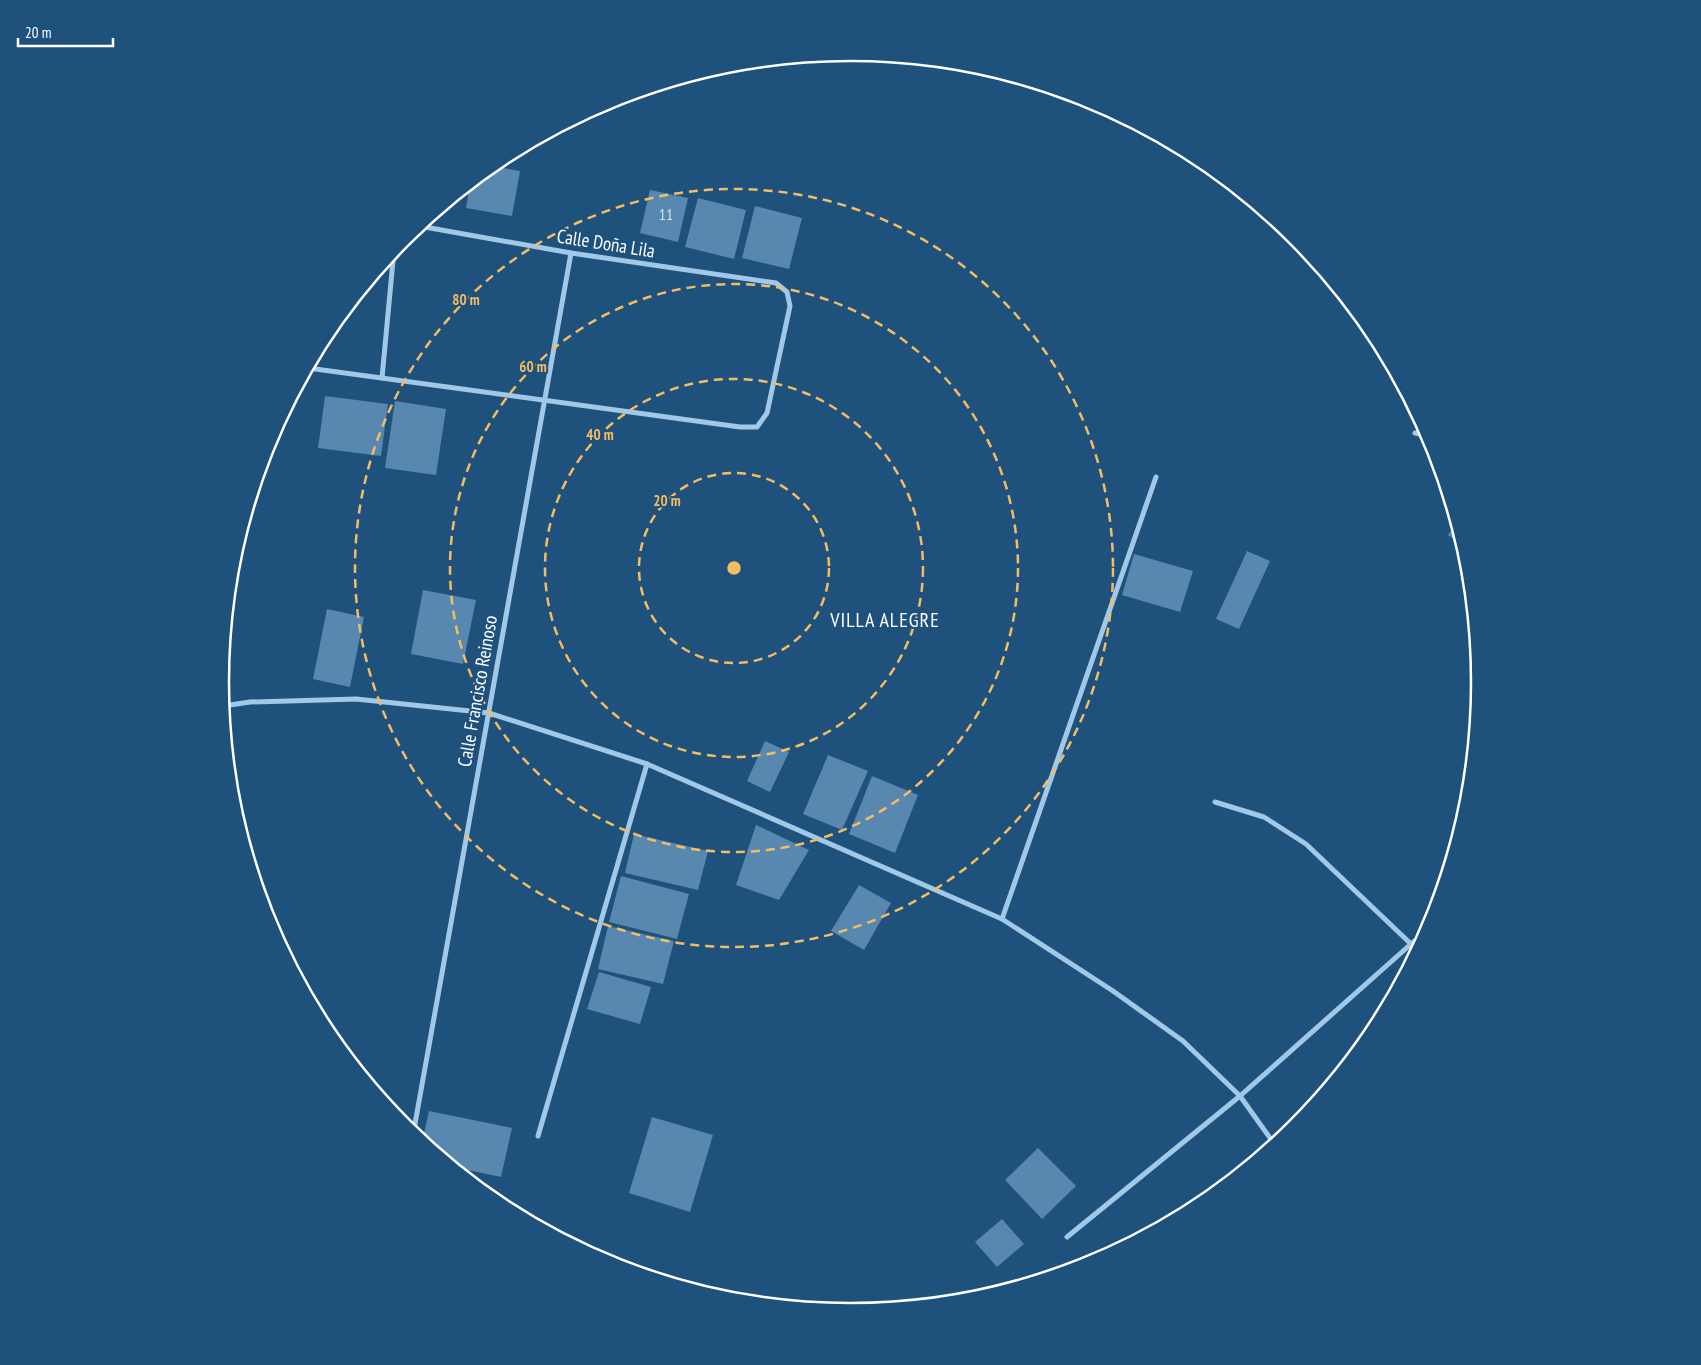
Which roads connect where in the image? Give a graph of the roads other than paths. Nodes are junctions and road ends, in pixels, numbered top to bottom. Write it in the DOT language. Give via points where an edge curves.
graph roads {
  1 [pos="428,228"];
  2 [pos="571,253"];
  3 [pos="393,262"];
  4 [pos="314,369"];
  5 [pos="382,378"];
  6 [pos="544,401"];
  7 [pos="1415,433"];
  8 [pos="1419,434"];
  9 [pos="1156,477"];
  10 [pos="230,705"];
  11 [pos="489,713"];
  12 [pos="647,764"];
  13 [pos="1216,802"];
  14 [pos="1002,919"];
  15 [pos="1415,941"];
  16 [pos="1411,944"];
  17 [pos="1240,1096"];
  18 [pos="416,1126"];
  19 [pos="538,1136"];
  20 [pos="1271,1140"];
  21 [pos="1067,1237"];
  1 -- 2 [label="street, Calle Doña Lila"];
  2 -- 6 [label="street, Calle Francisco Reinoso"];
  2 -- 6 [label="street, Calle Doña Lila" via="776,283 787,292 790,306 767,413 757,428"];
  3 -- 5 [label="street"];
  4 -- 5 [label="street"];
  5 -- 6 [label="street"];
  6 -- 11 [label="street, Calle Francisco Reinoso"];
  7 -- 8 [label="street"];
  9 -- 14 [label="street"];
  10 -- 11 [label="street" via="356,699"];
  11 -- 12 [label="street"];
  11 -- 18 [label="street, Calle Francisco Reinoso"];
  12 -- 14 [label="street"];
  12 -- 19 [label="street"];
  13 -- 16 [label="street" via="1264,818 1306,844"];
  14 -- 17 [label="street" via="1183,1041"];
  15 -- 16 [label="street"];
  16 -- 17 [label="street"];
  17 -- 20 [label="street"];
  17 -- 21 [label="street"];
}
